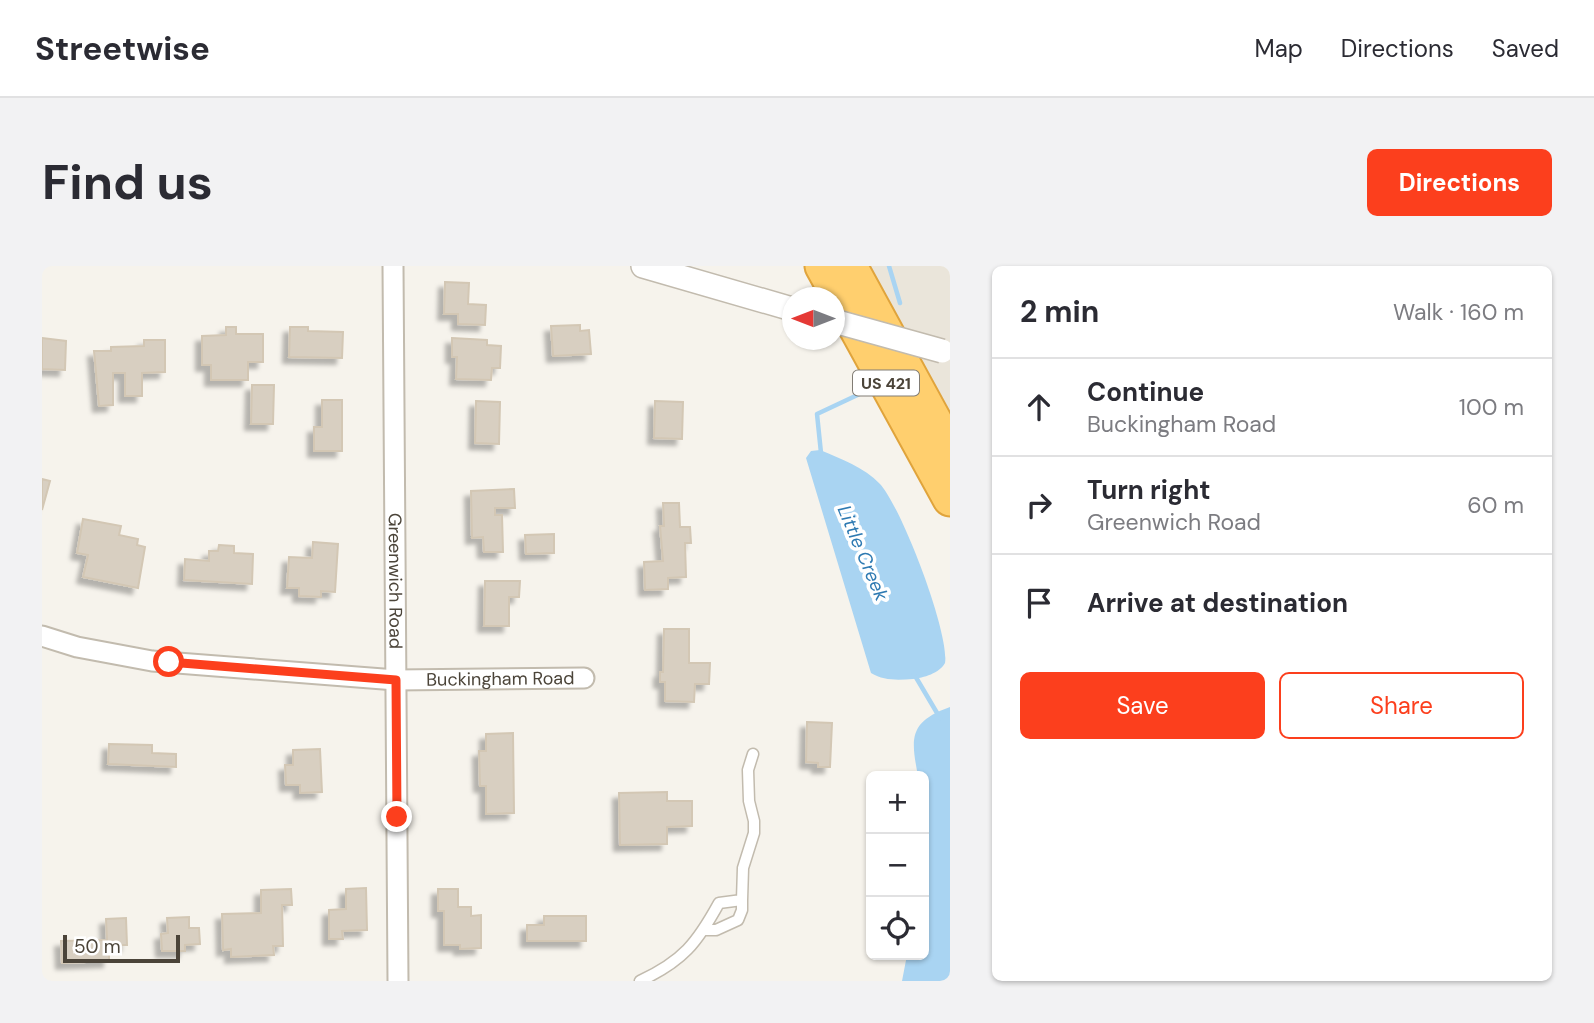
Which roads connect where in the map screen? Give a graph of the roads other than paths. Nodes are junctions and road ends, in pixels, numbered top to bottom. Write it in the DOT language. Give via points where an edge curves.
graph roads {
  1 [pos="393,266"];
  2 [pos="643,266"];
  3 [pos="822,266"];
  4 [pos="850,266"];
  5 [pos="782,306"];
  6 [pos="845,324"];
  7 [pos="946,353"];
  8 [pos="950,449"];
  9 [pos="950,499"];
  10 [pos="42,636"];
  11 [pos="584,678"];
  12 [pos="396,680"];
  13 [pos="753,754"];
  14 [pos="742,901"];
  15 [pos="704,930"];
  16 [pos="398,981"];
  17 [pos="640,981"];
  1 -- 12 [label="street, Greenwich Road"];
  2 -- 5 [label="street"];
  3 -- 9 [label="highway, US 421"];
  4 -- 8 [label="highway, US 421"];
  6 -- 7 [label="street, bridge"];
  10 -- 12 [label="street, Buckingham Road" via="152,661"];
  11 -- 12 [label="street, Buckingham Road"];
  12 -- 16 [label="street, Greenwich Road"];
  13 -- 14 [label="lane" via="748,770 754,833 743,868"];
  14 -- 15 [label="lane" via="719,903"];
  14 -- 15 [label="lane" via="738,920"];
  15 -- 17 [label="lane" via="663,970"];
}
